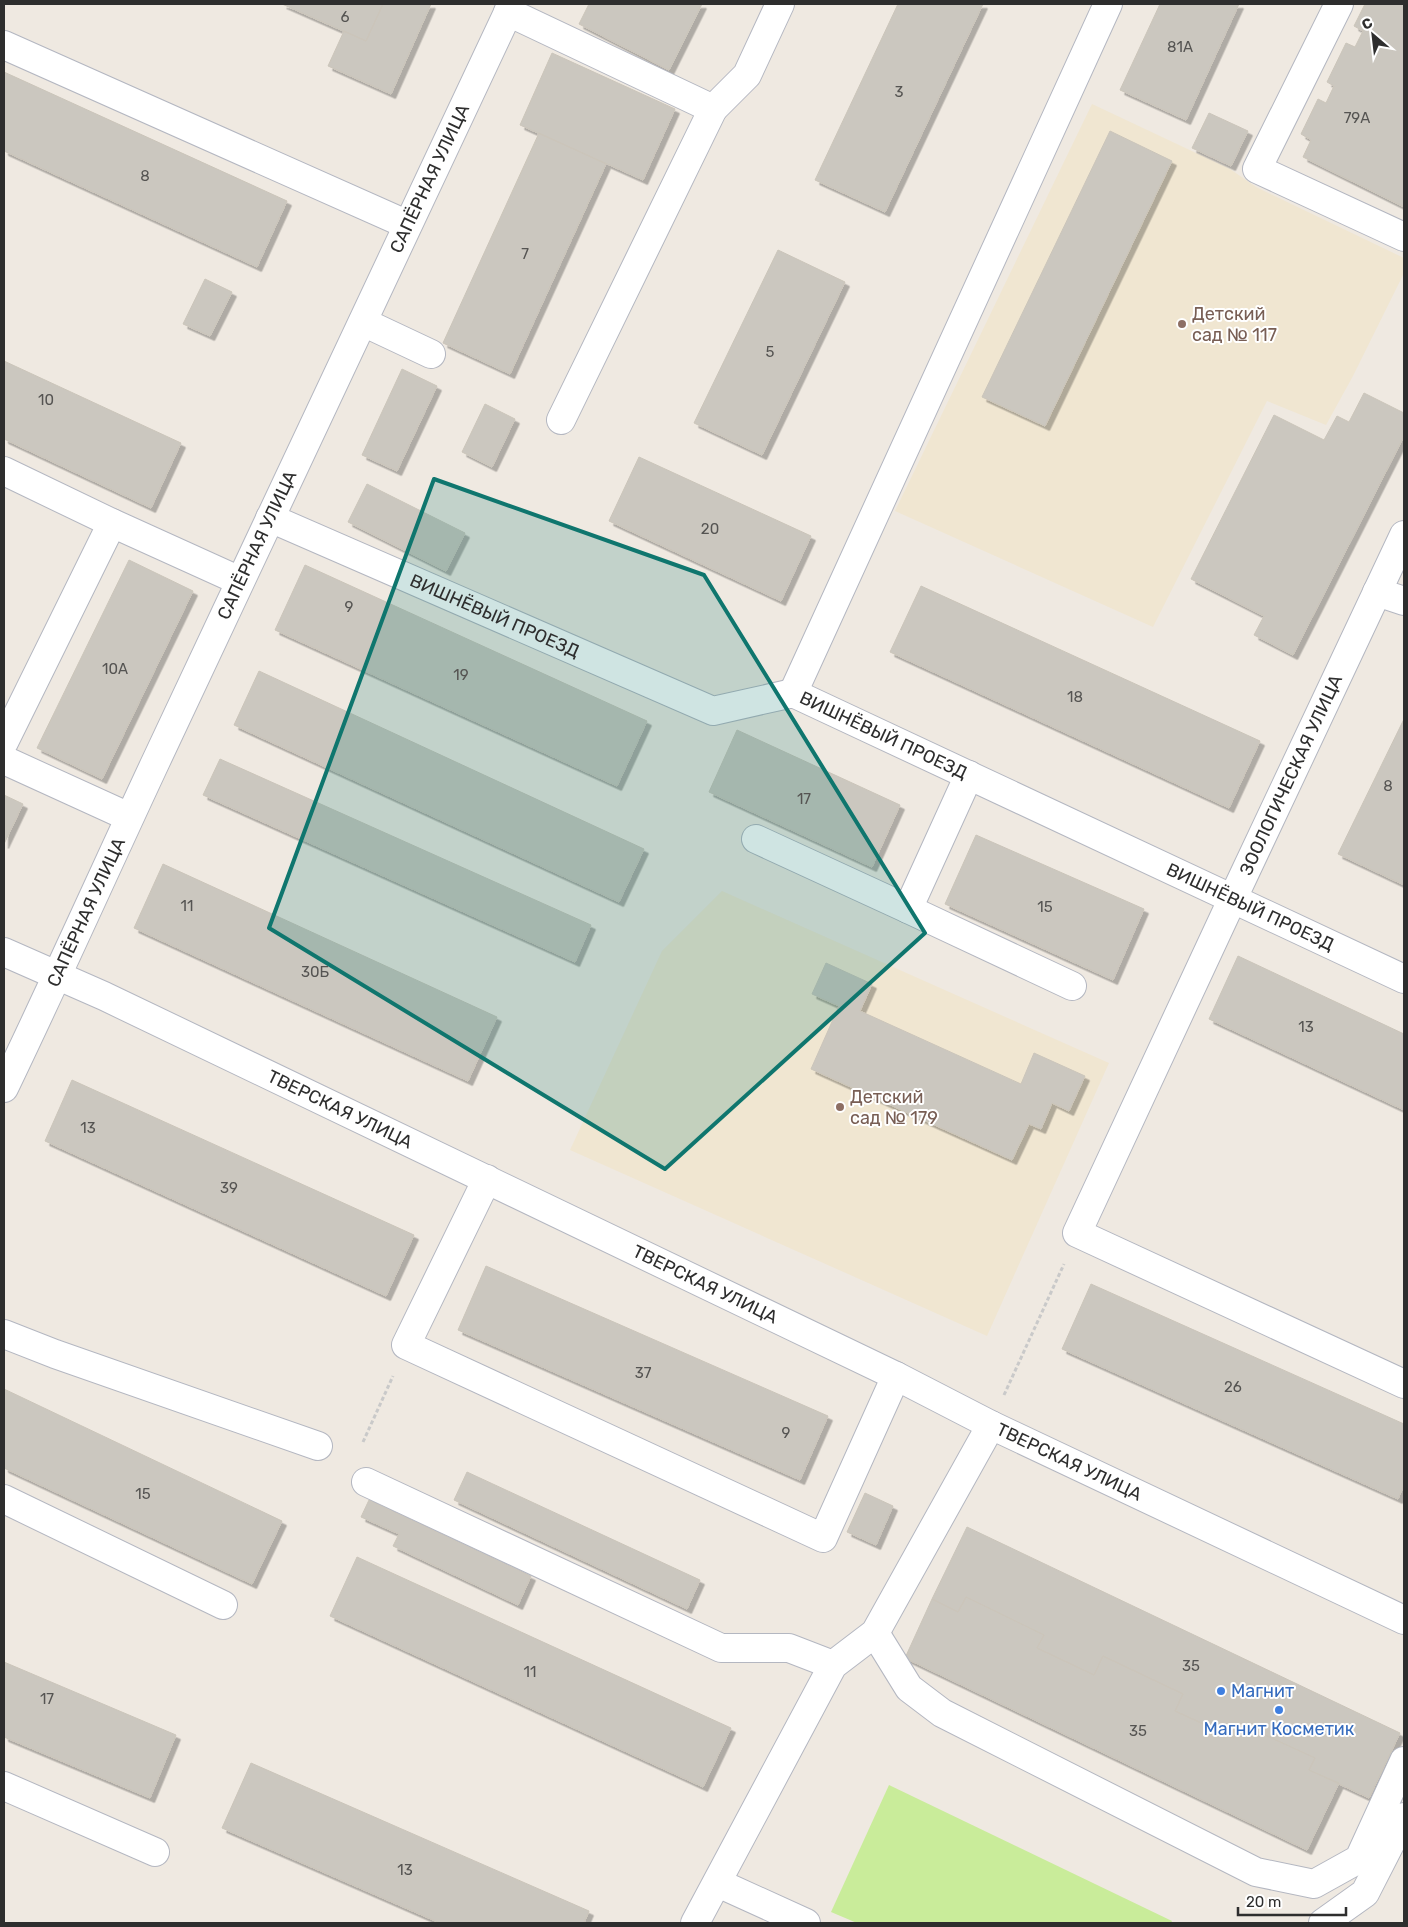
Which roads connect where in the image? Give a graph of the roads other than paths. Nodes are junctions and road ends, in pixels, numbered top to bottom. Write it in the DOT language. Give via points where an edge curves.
graph roads {
  1 [pos="780,4"];
  2 [pos="1108,4"];
  3 [pos="1339,4"];
  4 [pos="510,8"];
  5 [pos="4,45"];
  6 [pos="713,109"];
  7 [pos="406,224"];
  8 [pos="1404,237"];
  9 [pos="363,322"];
  10 [pos="431,354"];
  11 [pos="561,420"];
  12 [pos="4,471"];
  13 [pos="270,518"];
  14 [pos="112,524"];
  15 [pos="1404,534"];
  16 [pos="240,581"];
  17 [pos="1377,592"];
  18 [pos="1404,602"];
  19 [pos="793,692"];
  20 [pos="4,742"];
  21 [pos="4,760"];
  22 [pos="969,775"];
  23 [pos="129,817"];
  24 [pos="756,839"];
  25 [pos="1233,898"];
  26 [pos="908,909"];
  27 [pos="4,952"];
  28 [pos="56,975"];
  29 [pos="1404,979"];
  30 [pos="1072,986"];
  31 [pos="4,1088"];
  32 [pos="488,1179"];
  33 [pos="4,1334"];
  34 [pos="896,1376"];
  35 [pos="1404,1384"];
  36 [pos="991,1425"];
  37 [pos="318,1446"];
  38 [pos="366,1482"];
  39 [pos="4,1499"];
  40 [pos="223,1605"];
  41 [pos="1404,1620"];
  42 [pos="875,1633"];
  43 [pos="833,1665"];
  44 [pos="1404,1761"];
  45 [pos="4,1786"];
  46 [pos="1404,1817"];
  47 [pos="155,1852"];
  48 [pos="718,1883"];
  49 [pos="695,1923"];
  50 [pos="806,1923"];
  51 [pos="1323,1923"];
  1 -- 6 [label="street" via="747,75"];
  2 -- 19 [label="street"];
  3 -- 8 [label="street" via="1257,168"];
  4 -- 6 [label="street"];
  4 -- 7 [label="street, САПЁРНАЯ УЛИЦА"];
  5 -- 7 [label="street"];
  6 -- 11 [label="street"];
  7 -- 9 [label="street, САПЁРНАЯ УЛИЦА"];
  9 -- 10 [label="street"];
  9 -- 13 [label="street, САПЁРНАЯ УЛИЦА"];
  12 -- 14 [label="street"];
  13 -- 16 [label="street, САПЁРНАЯ УЛИЦА"];
  13 -- 19 [label="street, ВИШНЁВЫЙ ПРОЕЗД" via="713,711"];
  14 -- 16 [label="street"];
  14 -- 20 [label="street"];
  15 -- 17 [label="street, ЗООЛОГИЧЕСКАЯ УЛИЦА"];
  16 -- 23 [label="street, САПЁРНАЯ УЛИЦА"];
  17 -- 18 [label="street"];
  17 -- 25 [label="street, ЗООЛОГИЧЕСКАЯ УЛИЦА"];
  19 -- 22 [label="street, ВИШНЁВЫЙ ПРОЕЗД"];
  21 -- 23 [label="street"];
  22 -- 25 [label="street, ВИШНЁВЫЙ ПРОЕЗД"];
  22 -- 26 [label="street"];
  23 -- 28 [label="street, САПЁРНАЯ УЛИЦА"];
  24 -- 26 [label="street"];
  25 -- 29 [label="street, ВИШНЁВЫЙ ПРОЕЗД"];
  25 -- 35 [label="street, ЗООЛОГИЧЕСКАЯ УЛИЦА" via="1077,1233"];
  26 -- 30 [label="street"];
  27 -- 28 [label="street, ТВЕРСКАЯ УЛИЦА"];
  28 -- 31 [label="street, САПЁРНАЯ УЛИЦА"];
  28 -- 32 [label="street, ТВЕРСКАЯ УЛИЦА"];
  32 -- 34 [label="street, ТВЕРСКАЯ УЛИЦА"];
  32 -- 34 [label="street" via="406,1345 822,1538"];
  33 -- 37 [label="street"];
  34 -- 36 [label="street, ТВЕРСКАЯ УЛИЦА"];
  36 -- 41 [label="street, ТВЕРСКАЯ УЛИЦА"];
  36 -- 42 [label="street"];
  38 -- 43 [label="street" via="721,1648 789,1648"];
  39 -- 40 [label="street"];
  42 -- 43 [label="street"];
  42 -- 44 [label="street" via="909,1688 942,1713 1256,1872 1314,1884 1359,1859"];
  43 -- 48 [label="street"];
  45 -- 47 [label="street"];
  46 -- 51 [label="street" via="1365,1893"];
  48 -- 49 [label="street"];
  48 -- 50 [label="street"];
}
